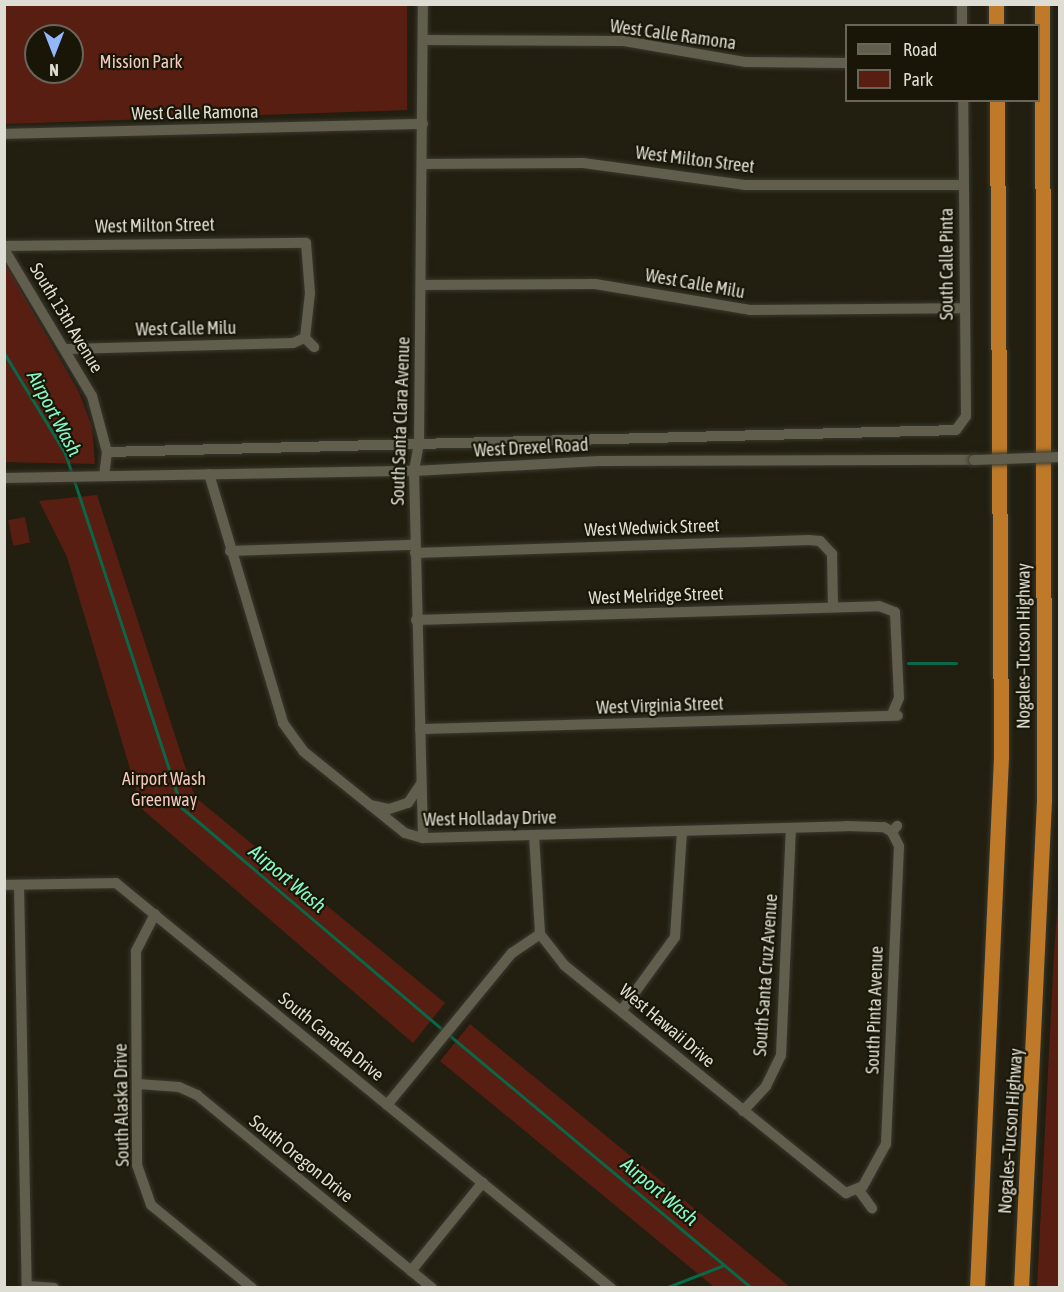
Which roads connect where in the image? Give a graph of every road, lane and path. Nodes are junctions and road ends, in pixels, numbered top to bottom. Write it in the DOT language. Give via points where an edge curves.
graph roads {
  1 [pos="423,4"];
  2 [pos="962,4"];
  3 [pos="996,4"];
  4 [pos="1042,4"];
  5 [pos="962,24"];
  6 [pos="996,24"];
  7 [pos="423,40"];
  8 [pos="845,63"];
  9 [pos="963,102"];
  10 [pos="997,102"];
  11 [pos="423,124"];
  12 [pos="4,134"];
  13 [pos="422,164"];
  14 [pos="963,185"];
  15 [pos="4,248"];
  16 [pos="422,285"];
  17 [pos="963,308"];
  18 [pos="305,338"];
  19 [pos="314,347"];
  20 [pos="68,349"];
  21 [pos="961,426"];
  22 [pos="419,444"];
  23 [pos="107,452"];
  24 [pos="1059,457"];
  25 [pos="414,471"];
  26 [pos="209,474"];
  27 [pos="104,476"];
  28 [pos="4,478"];
  29 [pos="415,549"];
  30 [pos="230,551"];
  31 [pos="833,607"];
  32 [pos="416,620"];
  33 [pos="895,714"];
  34 [pos="420,729"];
  35 [pos="422,781"];
  36 [pos="368,804"];
  37 [pos="791,829"];
  38 [pos="894,829"];
  39 [pos="682,831"];
  40 [pos="534,835"];
  41 [pos="423,838"];
  42 [pos="4,885"];
  43 [pos="19,885"];
  44 [pos="155,914"];
  45 [pos="540,934"];
  46 [pos="622,1010"];
  47 [pos="138,1084"];
  48 [pos="387,1105"];
  49 [pos="743,1111"];
  50 [pos="483,1182"];
  51 [pos="857,1190"];
  52 [pos="872,1208"];
  53 [pos="411,1271"];
  54 [pos="27,1287"];
  55 [pos="54,1287"];
  56 [pos="252,1287"];
  57 [pos="432,1287"];
  58 [pos="611,1287"];
  59 [pos="977,1287"];
  60 [pos="1021,1287"];
  1 -- 7 [label="street, South Santa Clara Avenue"];
  2 -- 5 [label="street"];
  3 -- 6 [label="highway"];
  4 -- 60 [label="highway, Nogales–Tucson Highway" via="1044,800"];
  7 -- 8 [label="street, West Calle Ramona" via="624,41 746,62"];
  7 -- 11 [label="street, South Santa Clara Avenue"];
  9 -- 14 [label="street, South Calle Pinta"];
  10 -- 59 [label="highway, Nogales–Tucson Highway" via="1001,757"];
  11 -- 12 [label="street, West Calle Ramona"];
  11 -- 13 [label="street, South Santa Clara Avenue"];
  13 -- 14 [label="street, West Milton Street" via="583,163 745,185"];
  13 -- 16 [label="street, South Santa Clara Avenue"];
  14 -- 17 [label="street, South Calle Pinta"];
  15 -- 18 [label="street, West Milton Street" via="310,239 309,326"];
  15 -- 20 [label="street, South 13th Avenue"];
  16 -- 17 [label="street, West Calle Milu" via="595,284 750,310"];
  16 -- 22 [label="street, South Santa Clara Avenue"];
  17 -- 21 [label="street, South Calle Pinta" via="966,416"];
  18 -- 19 [label="street"];
  18 -- 20 [label="street, West Calle Milu" via="293,343"];
  20 -- 23 [label="street, South 13th Avenue" via="92,396"];
  21 -- 22 [label="street, West Drexel Road" via="949,432"];
  22 -- 23 [label="street, West Drexel Road"];
  22 -- 25 [label="street, South Santa Clara Avenue"];
  23 -- 27 [label="street, South 13th Avenue"];
  24 -- 25 [label="street, West Drexel Road, bridge" via="599,461"];
  25 -- 26 [label="street, West Drexel Road"];
  25 -- 29 [label="street, South Santa Clara Avenue"];
  26 -- 27 [label="street, West Drexel Road"];
  26 -- 30 [label="street, West Holladay Drive"];
  27 -- 28 [label="street, West Drexel Road"];
  29 -- 30 [label="street, West Wedwick Street"];
  29 -- 31 [label="street, West Wedwick Street" via="830,542"];
  29 -- 32 [label="street, South Santa Clara Avenue"];
  30 -- 36 [label="street, West Holladay Drive" via="284,723 303,751"];
  31 -- 32 [label="street, West Melridge Street"];
  31 -- 33 [label="street, West Melridge Street" via="898,608 899,698"];
  32 -- 34 [label="street, South Santa Clara Avenue"];
  33 -- 34 [label="street, West Virginia Street"];
  34 -- 35 [label="street, South Santa Clara Avenue"];
  35 -- 36 [label="street" via="408,803 389,809"];
  35 -- 41 [label="street, South Santa Clara Avenue"];
  36 -- 41 [label="street, West Holladay Drive" via="397,828"];
  37 -- 38 [label="street, West Holladay Drive"];
  37 -- 39 [label="street, West Holladay Drive"];
  37 -- 49 [label="street, South Santa Cruz Avenue" via="781,1055 765,1086"];
  38 -- 51 [label="street, South Pinta Avenue" via="899,846 886,1144"];
  39 -- 40 [label="street, West Holladay Drive"];
  39 -- 46 [label="street" via="675,938"];
  40 -- 41 [label="street, West Holladay Drive"];
  40 -- 45 [label="street"];
  42 -- 43 [label="street, South Canada Drive"];
  43 -- 44 [label="street, South Canada Drive" via="116,883"];
  43 -- 54 [label="street"];
  44 -- 47 [label="street, South Alaska Drive" via="136,951"];
  44 -- 48 [label="street, South Canada Drive"];
  45 -- 46 [label="street, West Hawaii Drive" via="564,965"];
  45 -- 48 [label="street" via="512,953"];
  46 -- 49 [label="street, West Hawaii Drive"];
  47 -- 53 [label="street, South Oregon Drive" via="179,1087 197,1095"];
  47 -- 56 [label="street, South Alaska Drive" via="137,1165 151,1205"];
  48 -- 50 [label="street, South Canada Drive"];
  49 -- 51 [label="street, West Hawaii Drive" via="837,1190"];
  50 -- 53 [label="street"];
  50 -- 58 [label="street, South Canada Drive"];
  51 -- 52 [label="street"];
  53 -- 57 [label="street, South Oregon Drive"];
  54 -- 55 [label="street"];
}
